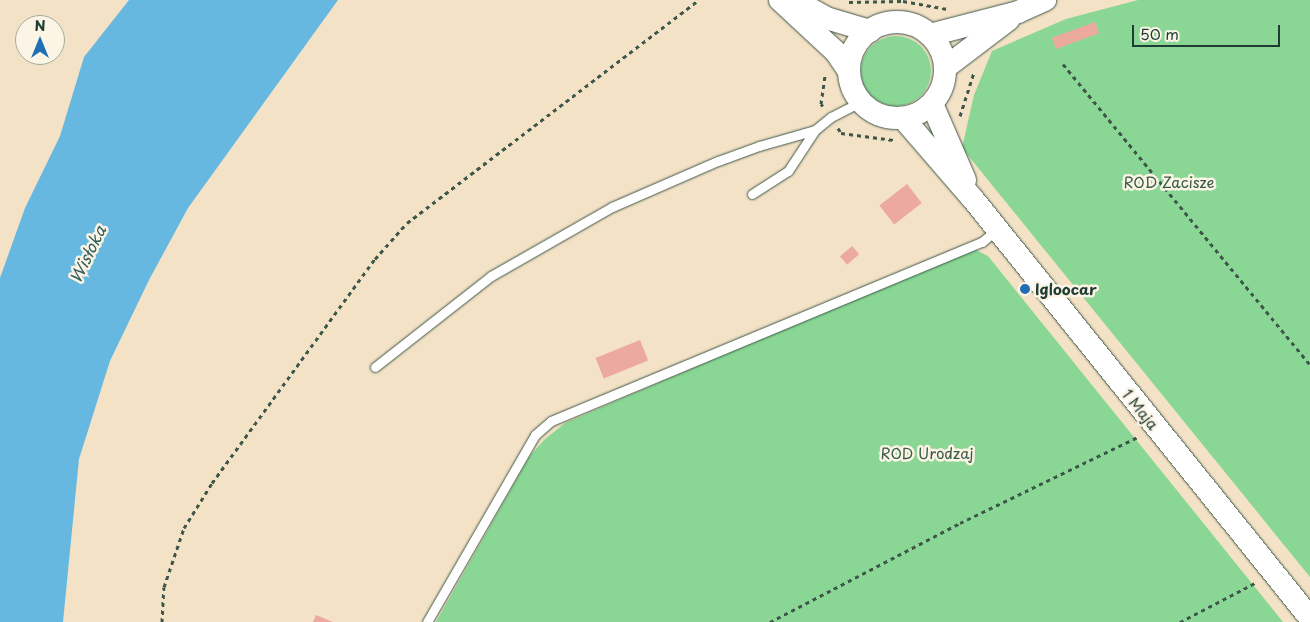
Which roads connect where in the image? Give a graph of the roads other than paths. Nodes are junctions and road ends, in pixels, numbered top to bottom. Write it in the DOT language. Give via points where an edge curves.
graph roads {
  1 [pos="780,0"];
  2 [pos="794,0"];
  3 [pos="1044,0"];
  4 [pos="1018,12"];
  5 [pos="870,31"];
  6 [pos="930,35"];
  7 [pos="946,67"];
  8 [pos="849,71"];
  9 [pos="861,102"];
  10 [pos="932,104"];
  11 [pos="903,118"];
  12 [pos="815,130"];
  13 [pos="752,194"];
  14 [pos="973,199"];
  15 [pos="997,230"];
  16 [pos="375,367"];
  17 [pos="1310,618"];
  18 [pos="427,622"];
  1 -- 8 [label="street" via="836,52"];
  2 -- 5 [label="street" via="826,18"];
  3 -- 4 [label="street"];
  4 -- 6 [label="street"];
  4 -- 7 [label="street"];
  5 -- 6 [label="street" via="885,24 901,23 917,26"];
  5 -- 8 [label="street" via="857,44"];
  6 -- 7 [label="street" via="941,50"];
  7 -- 10 [label="street" via="942,86"];
  8 -- 9 [label="street"];
  9 -- 11 [label="street" via="880,115"];
  9 -- 12 [label="lane" via="831,117"];
  10 -- 11 [label="street" via="919,114"];
  10 -- 14 [label="street, 1 Maja"];
  11 -- 14 [label="street, 1 Maja"];
  12 -- 13 [label="lane" via="788,171"];
  12 -- 16 [label="lane" via="718,161 612,207 491,276"];
  14 -- 15 [label="street, 1 Maja"];
  15 -- 17 [label="street, 1 Maja"];
  15 -- 18 [label="lane" via="982,242 551,421 535,435"];
}
